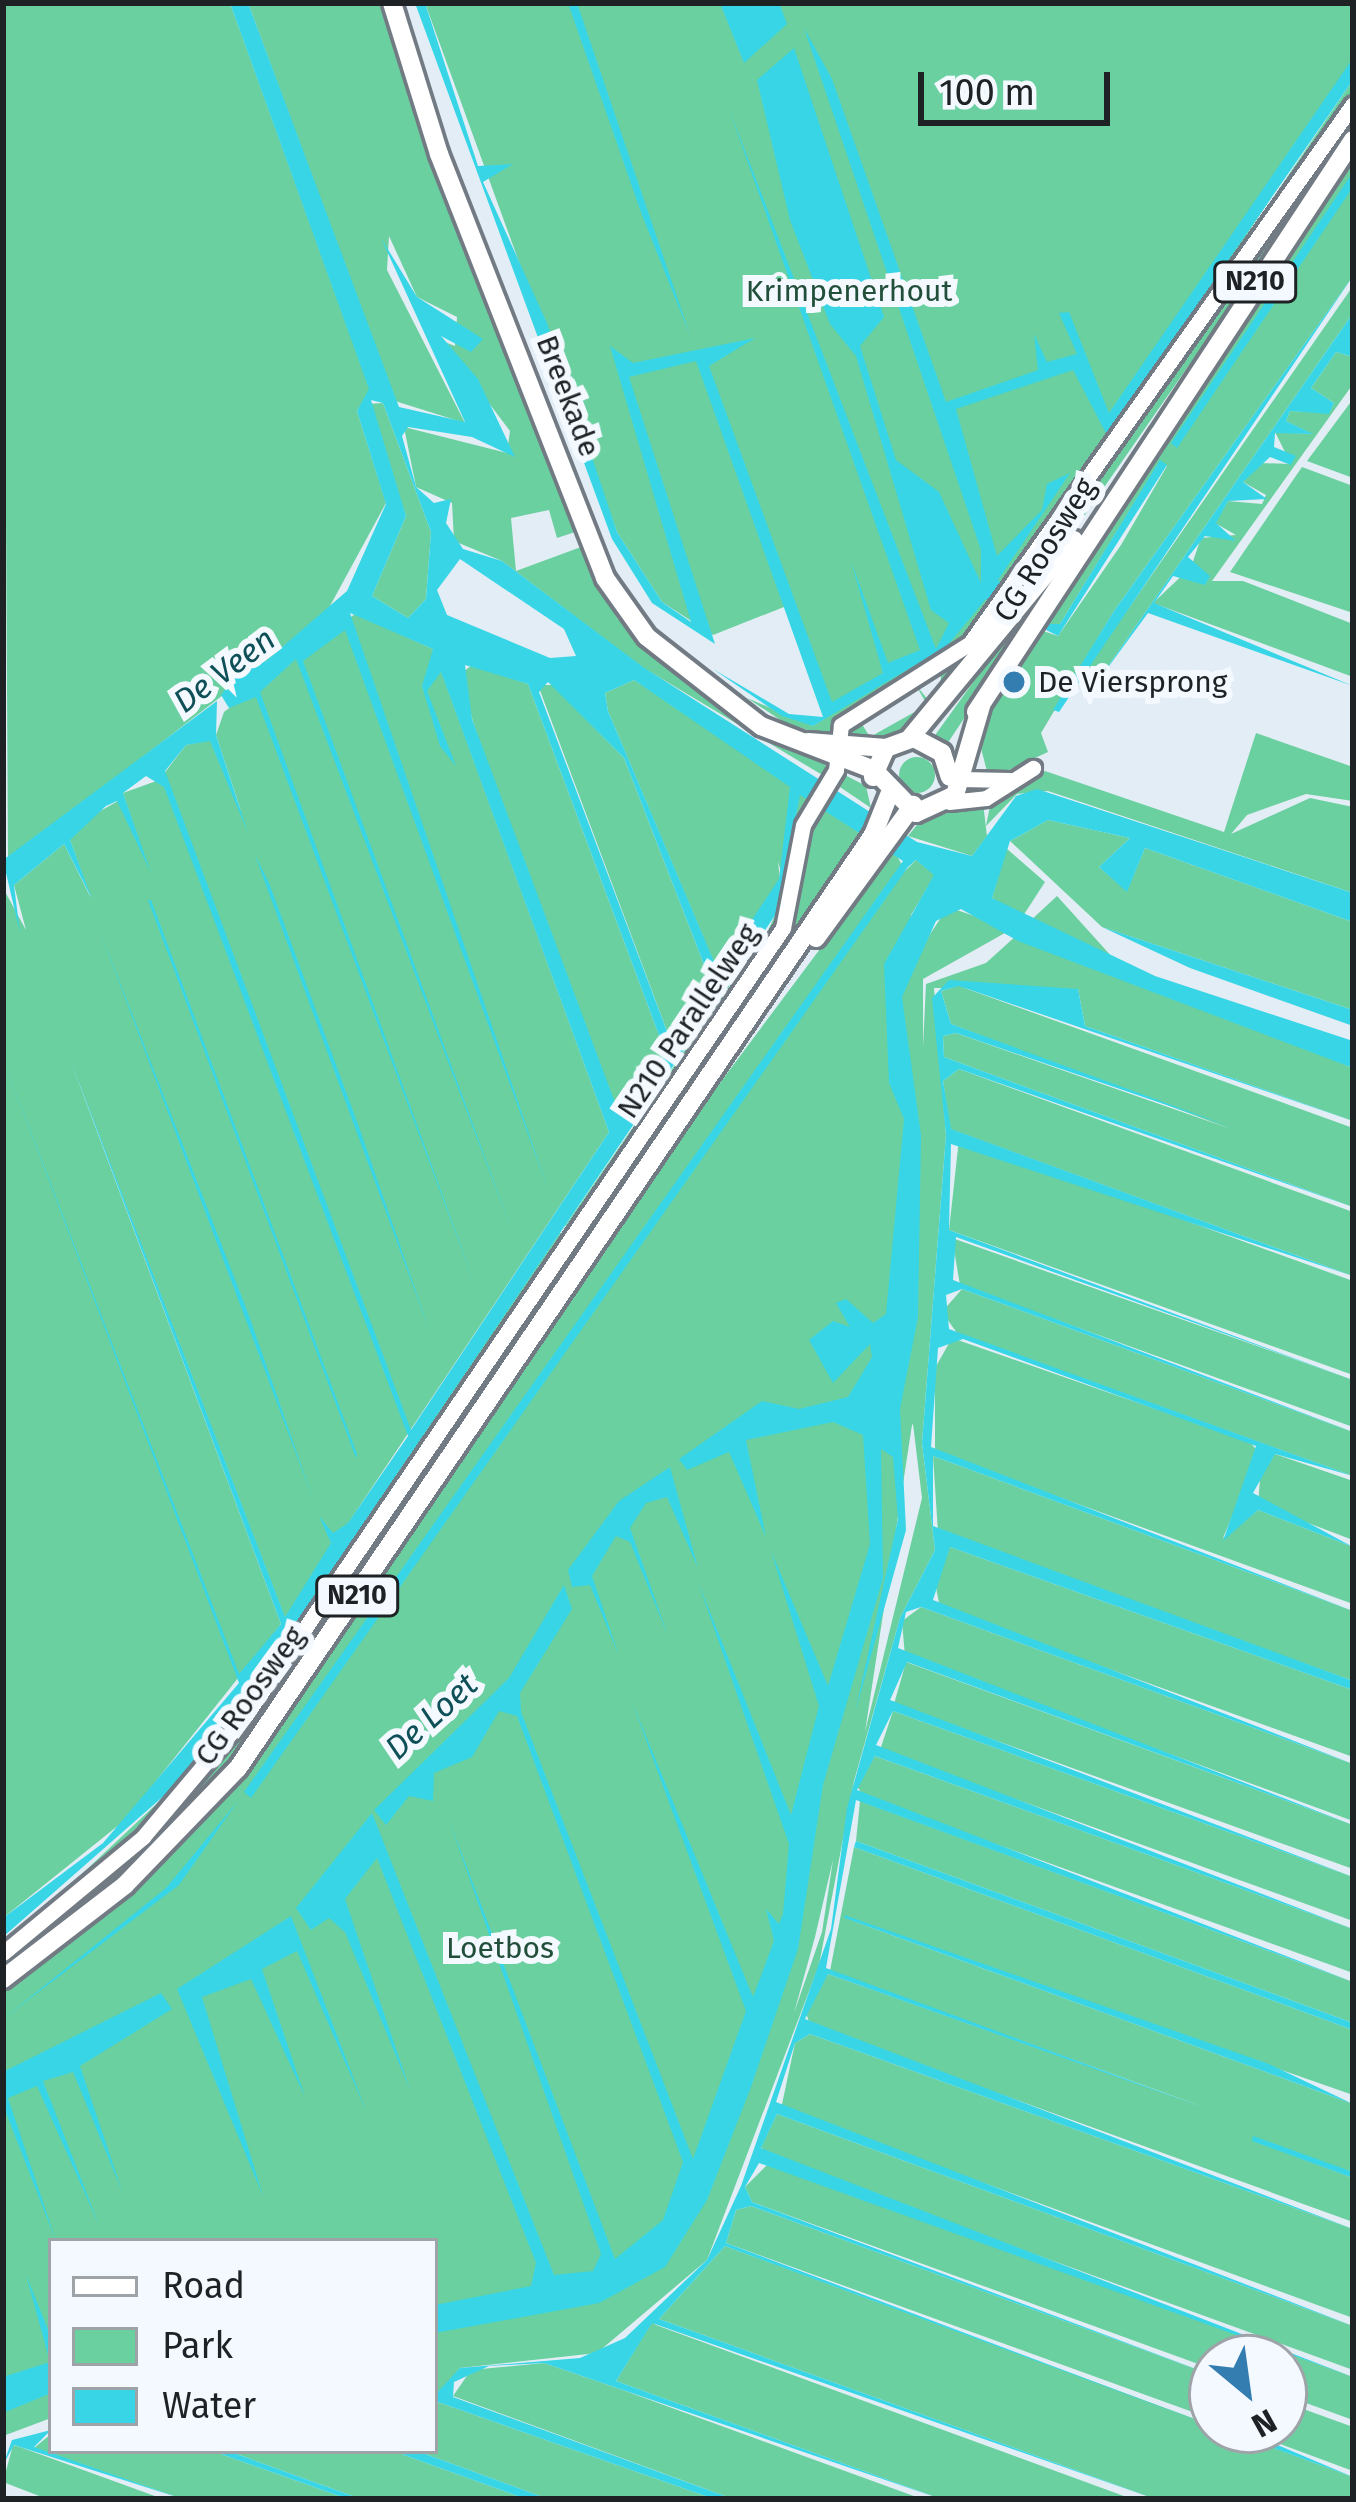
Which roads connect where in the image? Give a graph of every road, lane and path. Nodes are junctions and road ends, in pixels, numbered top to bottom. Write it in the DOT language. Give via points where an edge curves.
graph roads {
  1 [pos="392,3"];
  2 [pos="1353,104"];
  3 [pos="1353,140"];
  4 [pos="1158,424"];
  5 [pos="1011,605"];
  6 [pos="918,740"];
  7 [pos="886,748"];
  8 [pos="838,753"];
  9 [pos="955,769"];
  10 [pos="1033,769"];
  11 [pos="1010,780"];
  12 [pos="949,802"];
  13 [pos="886,813"];
  14 [pos="3,1953"];
  15 [pos="3,1979"];
  1 -- 8 [label="main road, Breekade" via="432,135 605,578 658,649 787,740"];
  2 -- 5 [label="street, N210 Parallelweg"];
  3 -- 4 [label="main road, CG Roosweg / N210"];
  4 -- 5 [label="main road, CG Roosweg / N210"];
  4 -- 9 [label="main road, CG Roosweg / N210" via="981,706"];
  5 -- 6 [label="main road, CG Roosweg / N210"];
  5 -- 8 [label="street, N210 Parallelweg" via="954,658 846,719"];
  6 -- 7 [label="main road, N210"];
  6 -- 9 [label="main road"];
  6 -- 13 [label="main road, N210" via="891,758"];
  7 -- 8 [label="main road, Breekade"];
  7 -- 13 [label="main road, N210"];
  8 -- 13 [label="main road, Breekade"];
  8 -- 14 [label="street, N210 Parallelweg" via="813,806 783,928 245,1716 142,1838"];
  9 -- 11 [label="street"];
  9 -- 12 [label="main road, N210"];
  9 -- 13 [label="main road, N210" via="940,796"];
  10 -- 11 [label="street"];
  11 -- 12 [label="street" via="986,798"];
  12 -- 13 [label="main road, N210"];
  13 -- 15 [label="main road, CG Roosweg / N210" via="238,1768 125,1886"];
}
